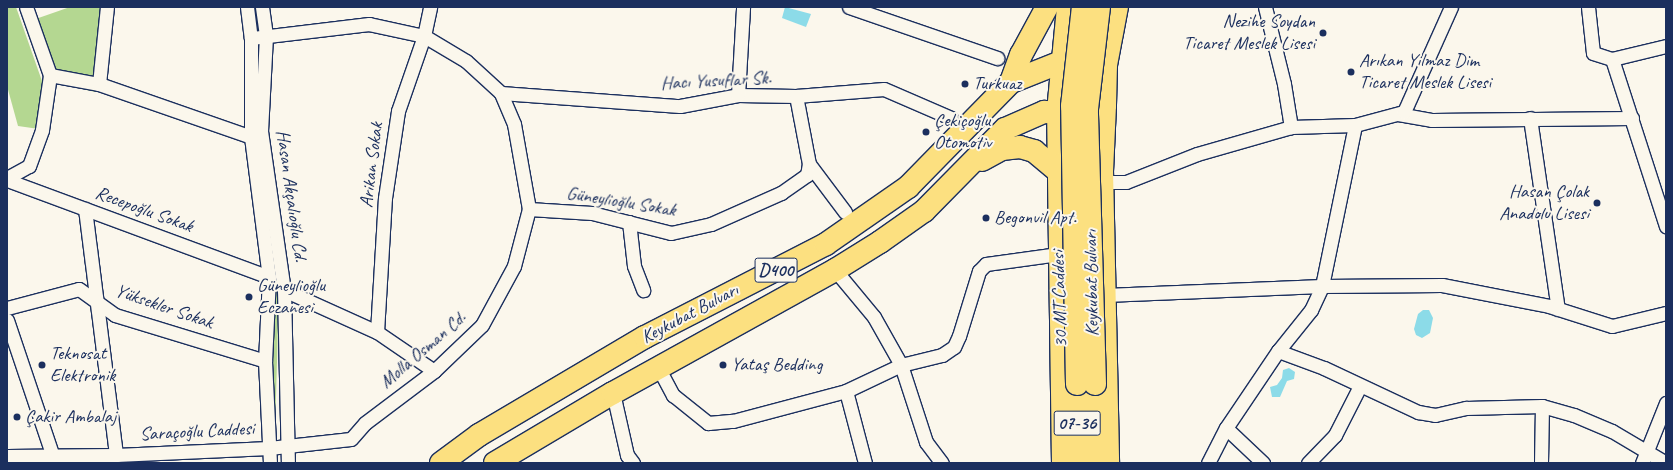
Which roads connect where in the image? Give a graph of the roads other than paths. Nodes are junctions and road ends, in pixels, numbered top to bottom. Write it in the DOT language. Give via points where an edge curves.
graph roads {
  1 [pos="26,7"];
  2 [pos="107,7"];
  3 [pos="247,7"];
  4 [pos="262,7"];
  5 [pos="430,7"];
  6 [pos="743,7"];
  7 [pos="849,7"];
  8 [pos="1047,7"];
  9 [pos="1067,7"];
  10 [pos="1082,7"];
  11 [pos="1090,7"];
  12 [pos="1098,7"];
  13 [pos="1117,7"];
  14 [pos="1265,7"];
  15 [pos="1451,7"];
  16 [pos="1588,7"];
  17 [pos="266,36"];
  18 [pos="424,36"];
  19 [pos="251,38"];
  20 [pos="1666,46"];
  21 [pos="996,58"];
  22 [pos="1612,59"];
  23 [pos="1061,62"];
  24 [pos="1106,65"];
  25 [pos="50,75"];
  26 [pos="1011,82"];
  27 [pos="99,84"];
  28 [pos="501,93"];
  29 [pos="738,95"];
  30 [pos="796,96"];
  31 [pos="1105,105"];
  32 [pos="1057,111"];
  33 [pos="1398,114"];
  34 [pos="951,118"];
  35 [pos="1530,118"];
  36 [pos="1632,118"];
  37 [pos="1355,125"];
  38 [pos="1291,127"];
  39 [pos="251,137"];
  40 [pos="809,164"];
  41 [pos="1057,170"];
  42 [pos="960,173"];
  43 [pos="1104,176"];
  44 [pos="7,179"];
  45 [pos="85,209"];
  46 [pos="529,209"];
  47 [pos="845,212"];
  48 [pos="629,222"];
  49 [pos="1666,226"];
  50 [pos="1058,254"];
  51 [pos="835,270"];
  52 [pos="269,277"];
  53 [pos="1322,286"];
  54 [pos="284,290"];
  55 [pos="643,290"];
  56 [pos="1105,295"];
  57 [pos="95,302"];
  58 [pos="7,308"];
  59 [pos="1558,309"];
  60 [pos="1666,313"];
  61 [pos="7,320"];
  62 [pos="377,332"];
  63 [pos="1278,351"];
  64 [pos="265,361"];
  65 [pos="901,365"];
  66 [pos="658,369"];
  67 [pos="434,371"];
  68 [pos="1086,384"];
  69 [pos="1360,386"];
  70 [pos="846,391"];
  71 [pos="613,393"];
  72 [pos="1666,404"];
  73 [pos="1542,406"];
  74 [pos="1226,428"];
  75 [pos="288,445"];
  76 [pos="269,448"];
  77 [pos="116,455"];
  78 [pos="7,456"];
  79 [pos="1645,459"];
  80 [pos="55,460"];
  81 [pos="270,463"];
  82 [pos="288,463"];
  83 [pos="441,463"];
  84 [pos="495,463"];
  85 [pos="633,463"];
  86 [pos="865,463"];
  87 [pos="942,463"];
  88 [pos="1062,463"];
  89 [pos="1078,463"];
  90 [pos="1095,463"];
  91 [pos="1108,463"];
  92 [pos="1208,463"];
  93 [pos="1263,463"];
  94 [pos="1308,463"];
  95 [pos="1541,463"];
  96 [pos="1666,463"];
  1 -- 25 [label="street"];
  2 -- 27 [label="street"];
  3 -- 19 [label="street, Hasan Akçalıoğlu Cd."];
  4 -- 17 [label="street, Hasan Akçalıoğlu Cd."];
  5 -- 18 [label="street, Arikan Sokak"];
  6 -- 29 [label="street"];
  7 -- 21 [label="street"];
  8 -- 26 [label="highway, Keykubat Bulvarı / D400" via="1021,55"];
  9 -- 23 [label="main road, 30 MT Caddesi"];
  10 -- 68 [label="highway, Keykubat Bulvarı / 07-36, bridge" via="1072,106"];
  11 -- 12 [label="highway"];
  12 -- 68 [label="highway, Keykubat Bulvarı, bridge" via="1088,109"];
  13 -- 24 [label="highway"];
  14 -- 38 [label="street" via="1284,84"];
  15 -- 33 [label="street" via="1404,112"];
  16 -- 22 [label="street" via="1593,53"];
  17 -- 18 [label="street, Molla Osman Cd." via="369,24"];
  17 -- 19 [label="street, Molla Osman Cd."];
  17 -- 54 [label="street, Hasan Akçalıoğlu Cd." via="261,130"];
  18 -- 28 [label="street, Molla Osman Cd." via="466,61"];
  18 -- 62 [label="street, Arikan Sokak" via="398,111 385,198"];
  19 -- 39 [label="street, Hasan Akçalıoğlu Cd."];
  20 -- 22 [label="street"];
  22 -- 36 [label="street"];
  23 -- 24 [label="highway" via="1085,58"];
  23 -- 26 [label="highway"];
  23 -- 32 [label="main road, 30 MT Caddesi"];
  24 -- 31 [label="highway"];
  25 -- 27 [label="street"];
  25 -- 44 [label="street" via="42,130 29,166"];
  26 -- 83 [label="highway, Keykubat Bulvarı / D400" via="908,187 826,244 645,337 479,435"];
  27 -- 39 [label="street"];
  28 -- 29 [label="street, Hacı Yusuflar Sk." via="680,106"];
  28 -- 46 [label="street, Molla Osman Cd." via="514,124"];
  29 -- 30 [label="street, Hacı Yusuflar Sk."];
  30 -- 34 [label="street, Hacı Yusuflar Sk." via="884,89"];
  30 -- 40 [label="street"];
  31 -- 32 [label="highway, Keykubat Bulvarı / D400" via="1076,113"];
  31 -- 43 [label="main road"];
  32 -- 41 [label="main road, 30 MT Caddesi"];
  32 -- 42 [label="highway, Keykubat Bulvarı / D400" via="1024,119 1005,129"];
  33 -- 35 [label="street" via="1432,120"];
  33 -- 37 [label="street"];
  35 -- 36 [label="street"];
  35 -- 59 [label="street"];
  36 -- 49 [label="street"];
  37 -- 38 [label="street"];
  37 -- 53 [label="street"];
  38 -- 43 [label="street" via="1197,154 1126,182"];
  39 -- 52 [label="street, Hasan Akçalıoğlu Cd."];
  40 -- 47 [label="street"];
  40 -- 48 [label="street, Güneylioğlu Sokak" via="807,175 781,193 710,224 671,232"];
  41 -- 42 [label="highway" via="1034,151 1020,147 1002,149"];
  41 -- 43 [label="highway" via="1061,164 1078,160"];
  41 -- 50 [label="main road, 30 MT Caddesi"];
  42 -- 51 [label="highway, Keykubat Bulvarı / D400" via="924,211"];
  43 -- 56 [label="main road"];
  44 -- 45 [label="street, Recepoğlu Sokak"];
  45 -- 52 [label="street, Recepoğlu Sokak"];
  45 -- 57 [label="street"];
  46 -- 48 [label="street, Güneylioğlu Sokak" via="592,213"];
  46 -- 67 [label="street, Molla Osman Cd." via="514,266 482,325"];
  48 -- 55 [label="street" via="634,266"];
  50 -- 65 [label="street" via="986,264 979,271 960,336 954,347 942,355"];
  50 -- 88 [label="main road, 30 MT Caddesi" via="1062,356"];
  51 -- 65 [label="street" via="874,317"];
  51 -- 66 [label="highway, Keykubat Bulvarı / D400"];
  52 -- 64 [label="street, Hasan Akçalıoğlu Cd."];
  53 -- 56 [label="street"];
  53 -- 59 [label="street" via="1442,285"];
  53 -- 63 [label="street" via="1311,310"];
  54 -- 62 [label="street"];
  54 -- 75 [label="street, Hasan Akçalıoğlu Cd."];
  56 -- 91 [label="main road"];
  57 -- 58 [label="street, Yüksekler Sokak" via="79,289"];
  57 -- 64 [label="street, Yüksekler Sokak" via="115,315"];
  57 -- 77 [label="street"];
  59 -- 60 [label="street" via="1612,326"];
  61 -- 80 [label="street"];
  62 -- 67 [label="street"];
  63 -- 69 [label="street" via="1324,368"];
  63 -- 74 [label="street"];
  64 -- 76 [label="street, Hasan Akçalıoğlu Cd."];
  65 -- 70 [label="street"];
  65 -- 87 [label="street" via="926,442"];
  66 -- 70 [label="street" via="673,395 708,423 732,421"];
  66 -- 71 [label="highway, Keykubat Bulvarı / D400"];
  67 -- 75 [label="street, Molla Osman Cd." via="365,423 351,439"];
  68 -- 89 [label="highway, 07-36"];
  68 -- 90 [label="highway, 07-36"];
  69 -- 73 [label="street" via="1418,412 1435,416 1466,408"];
  69 -- 94 [label="street" via="1335,435"];
  70 -- 86 [label="street"];
  71 -- 84 [label="highway, Keykubat Bulvarı / D400"];
  71 -- 85 [label="street" via="627,455"];
  72 -- 79 [label="street"];
  73 -- 79 [label="street" via="1574,415 1612,431"];
  73 -- 95 [label="street"];
  74 -- 92 [label="street"];
  74 -- 93 [label="street"];
  75 -- 76 [label="street, Molla Osman Cd."];
  75 -- 82 [label="street, Hasan Akçalıoğlu Cd."];
  76 -- 77 [label="street, Saraçoğlu Caddesi"];
  76 -- 81 [label="street, Hasan Akçalıoğlu Cd."];
  77 -- 80 [label="street, Saraçoğlu Caddesi"];
  78 -- 80 [label="street, Saraçoğlu Caddesi"];
  79 -- 96 [label="street"];
}
